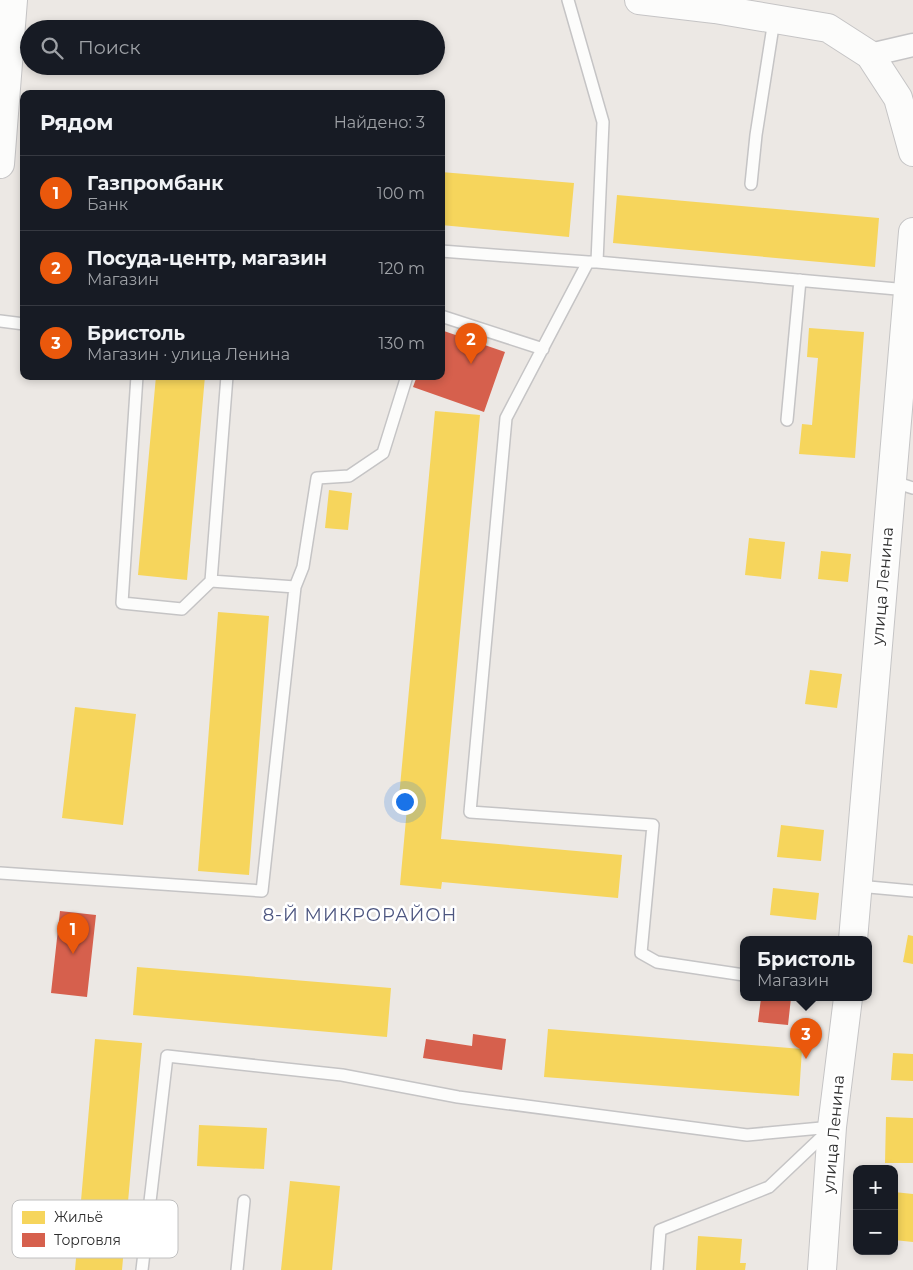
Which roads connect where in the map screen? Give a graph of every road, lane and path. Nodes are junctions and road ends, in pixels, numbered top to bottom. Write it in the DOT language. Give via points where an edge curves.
graph roads {
  1 [pos="13,0"];
  2 [pos="568,0"];
  3 [pos="639,0"];
  4 [pos="774,20"];
  5 [pos="913,45"];
  6 [pos="870,55"];
  7 [pos="913,152"];
  8 [pos="0,164"];
  9 [pos="751,184"];
  10 [pos="913,232"];
  11 [pos="445,251"];
  12 [pos="593,262"];
  13 [pos="800,280"];
  14 [pos="908,290"];
  15 [pos="445,317"];
  16 [pos="0,321"];
  17 [pos="20,324"];
  18 [pos="542,349"];
  19 [pos="137,380"];
  20 [pos="228,380"];
  21 [pos="406,380"];
  22 [pos="786,420"];
  23 [pos="902,484"];
  24 [pos="211,581"];
  25 [pos="295,587"];
  26 [pos="0,873"];
  27 [pos="858,886"];
  28 [pos="913,891"];
  29 [pos="853,936"];
  30 [pos="740,974"];
  31 [pos="848,1001"];
  32 [pos="832,1127"];
  33 [pos="150,1200"];
  34 [pos="244,1201"];
  35 [pos="236,1270"];
  36 [pos="657,1270"];
  37 [pos="822,1270"];
  1 -- 8 [label="main road"];
  2 -- 12 [label="lane" via="603,122"];
  3 -- 4 [label="main road"];
  4 -- 6 [label="main road" via="828,28"];
  4 -- 9 [label="lane"];
  5 -- 6 [label="street"];
  6 -- 7 [label="main road" via="898,98"];
  10 -- 14 [label="main road, улица Ленина"];
  11 -- 12 [label="lane"];
  12 -- 13 [label="lane"];
  12 -- 18 [label="lane"];
  13 -- 14 [label="lane"];
  13 -- 22 [label="lane"];
  14 -- 23 [label="main road, улица Ленина"];
  15 -- 18 [label="lane"];
  16 -- 17 [label="lane"];
  18 -- 30 [label="lane" via="506,418 470,812 653,825 641,953 656,962"];
  19 -- 24 [label="lane" via="122,603 182,609"];
  20 -- 24 [label="lane"];
  21 -- 25 [label="lane" via="383,453 349,476 317,478 303,567"];
  23 -- 27 [label="main road, улица Ленина"];
  24 -- 25 [label="lane"];
  25 -- 26 [label="lane" via="262,891"];
  27 -- 28 [label="lane"];
  27 -- 29 [label="main road, улица Ленина"];
  31 -- 32 [label="main road, улица Ленина"];
  32 -- 33 [label="lane" via="746,1135 458,1097 342,1075 167,1056"];
  32 -- 36 [label="lane" via="769,1187 660,1230"];
  32 -- 37 [label="main road, улица Ленина"];
  34 -- 35 [label="lane"];
}
